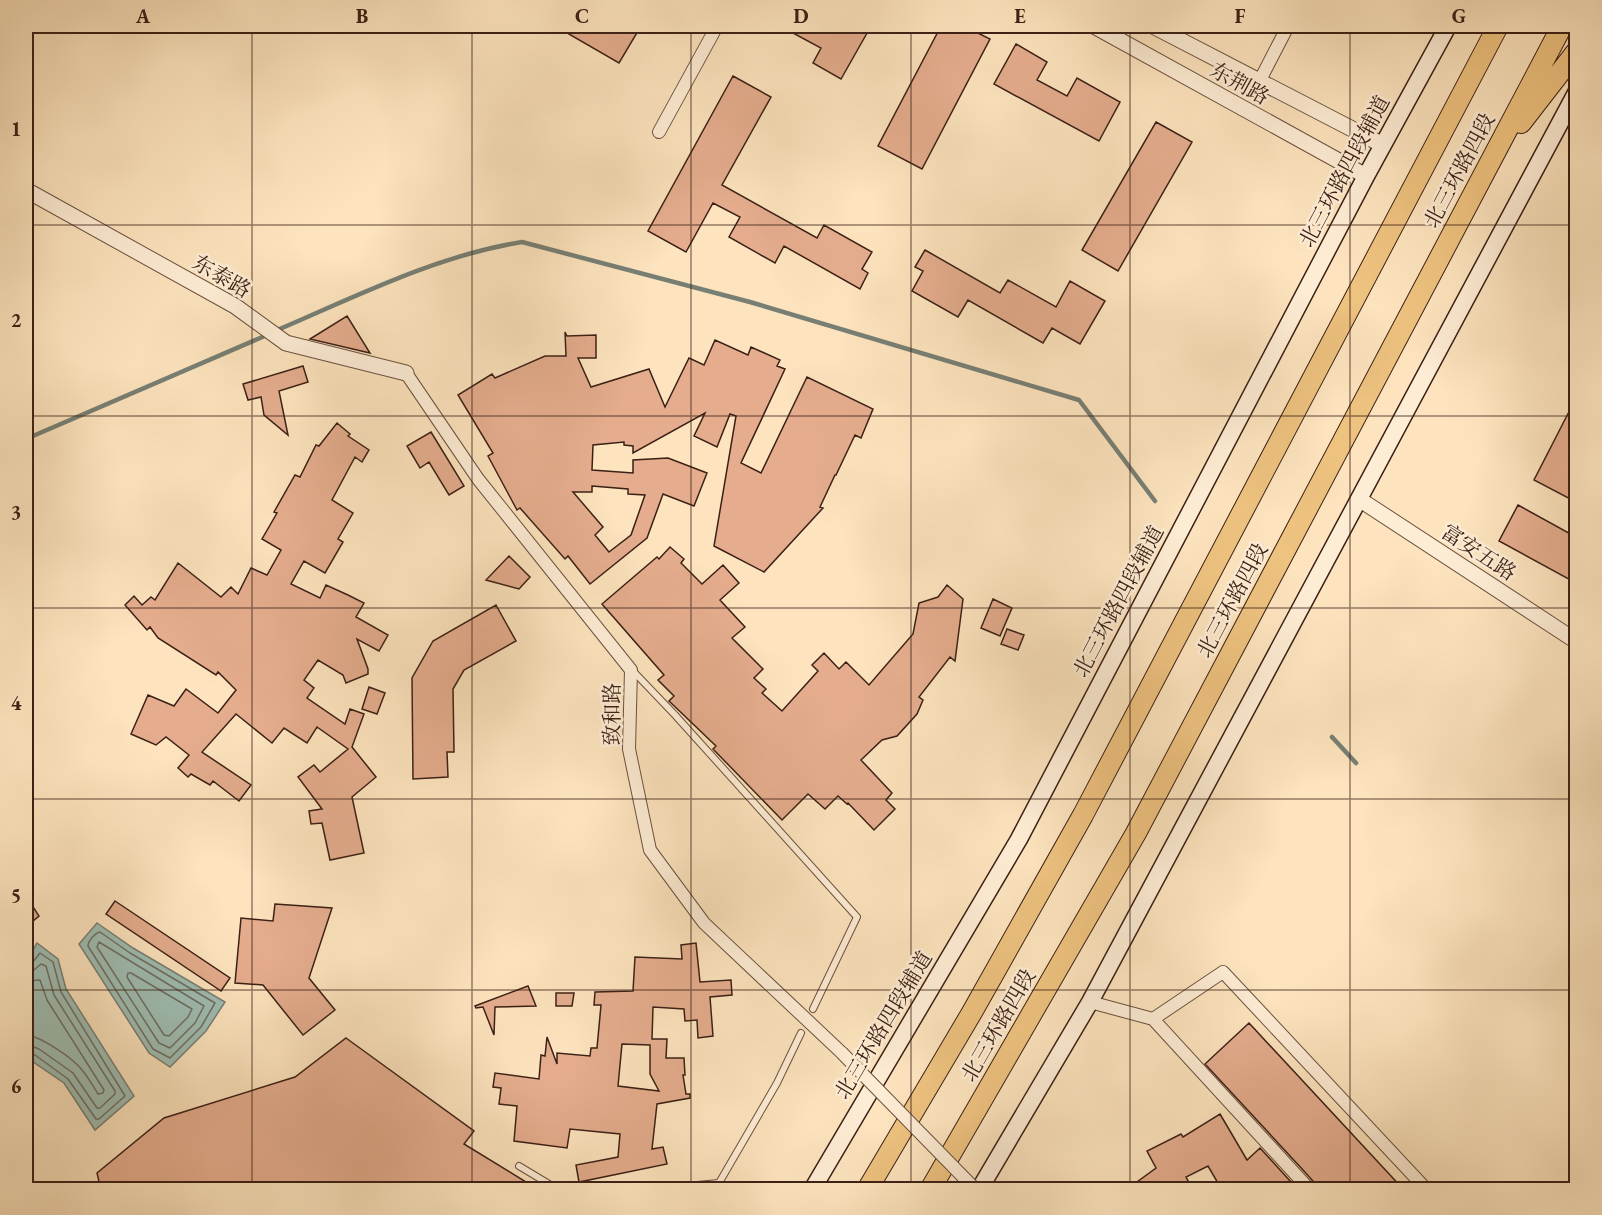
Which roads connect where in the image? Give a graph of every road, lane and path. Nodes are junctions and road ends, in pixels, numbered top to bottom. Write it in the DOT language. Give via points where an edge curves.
graph roads {
  1 [pos="717,26"];
  2 [pos="1094,26"];
  3 [pos="1153,26"];
  4 [pos="1288,26"];
  5 [pos="1448,26"];
  6 [pos="1498,26"];
  7 [pos="1562,26"];
  8 [pos="1576,52"];
  9 [pos="1259,82"];
  10 [pos="1576,93"];
  11 [pos="659,132"];
  12 [pos="1383,145"];
  13 [pos="1490,163"];
  14 [pos="1366,177"];
  15 [pos="26,190"];
  16 [pos="406,373"];
  17 [pos="1359,499"];
  18 [pos="1576,641"];
  19 [pos="631,670"];
  20 [pos="1090,1002"];
  21 [pos="813,1009"];
  22 [pos="1153,1019"];
  23 [pos="801,1033"];
  24 [pos="519,1166"];
  25 [pos="559,1190"];
  26 [pos="644,1190"];
  27 [pos="812,1190"];
  28 [pos="867,1190"];
  29 [pos="930,1190"];
  30 [pos="978,1190"];
  31 [pos="1310,1190"];
  32 [pos="1427,1190"];
  1 -- 11 [label="street"];
  2 -- 14 [label="street, 东荆路"];
  3 -- 9 [label="street, 东荆路"];
  4 -- 9 [label="street"];
  5 -- 12 [label="main road, 北三环路四段辅道"];
  6 -- 28 [label="highway, 北三环路四段" via="1083,815"];
  7 -- 13 [label="highway, 北三环路四段"];
  8 -- 13 [label="highway"];
  9 -- 12 [label="street, 东荆路"];
  10 -- 17 [label="main road"];
  12 -- 14 [label="main road, 北三环路四段辅道"];
  13 -- 29 [label="highway, 北三环路四段" via="1136,833"];
  14 -- 27 [label="main road, 北三环路四段辅道" via="1019,839"];
  15 -- 16 [label="street, 东泰路" via="234,306 286,343"];
  16 -- 19 [label="street, 致和路" via="478,479"];
  17 -- 18 [label="street, 富安五路"];
  17 -- 20 [label="main road"];
  19 -- 21 [label="lane" via="857,917"];
  19 -- 30 [label="street, 致和路, bridge" via="629,749 650,850 704,923 842,1053"];
  20 -- 22 [label="street"];
  20 -- 30 [label="main road"];
  22 -- 31 [label="street"];
  22 -- 32 [label="street" via="1223,972"];
  23 -- 26 [label="lane" via="719,1183"];
  24 -- 25 [label="lane"];
}
